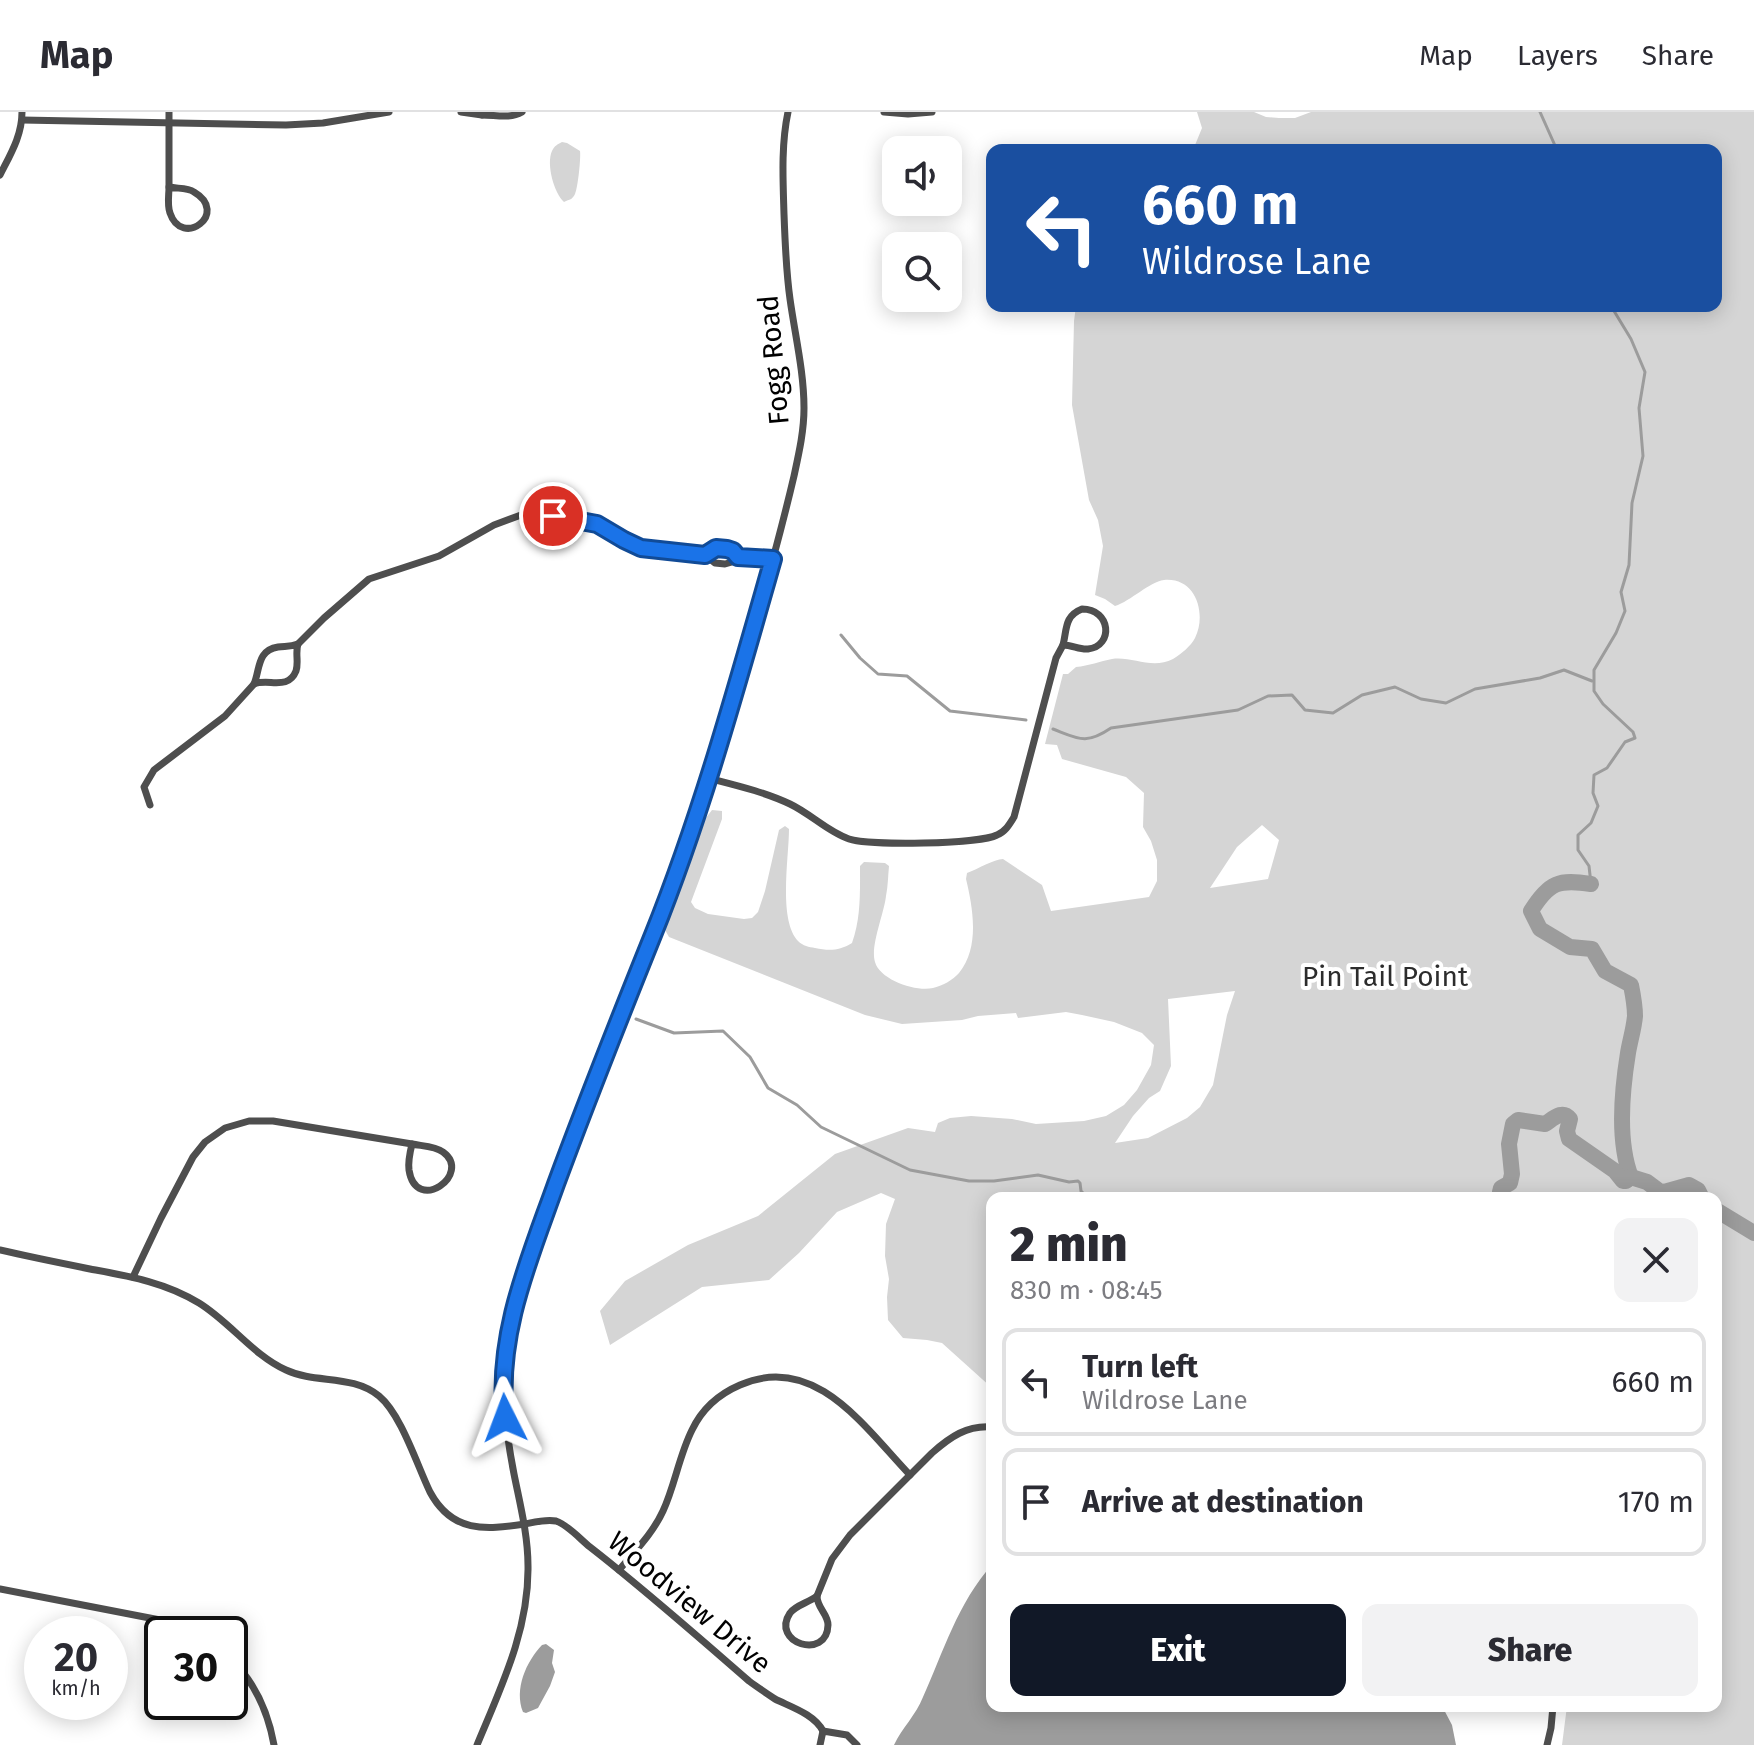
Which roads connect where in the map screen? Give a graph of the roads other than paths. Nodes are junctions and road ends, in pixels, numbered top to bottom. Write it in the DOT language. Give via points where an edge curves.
graph roads {
  1 [pos="169,112"];
  2 [pos="389,112"];
  3 [pos="461,112"];
  4 [pos="522,112"];
  5 [pos="788,112"];
  6 [pos="884,112"];
  7 [pos="932,112"];
  8 [pos="484,113"];
  9 [pos="22,116"];
  10 [pos="169,123"];
  11 [pos="0,175"];
  12 [pos="169,187"];
  13 [pos="705,555"];
  14 [pos="738,557"];
  15 [pos="773,559"];
  16 [pos="298,644"];
  17 [pos="1063,645"];
  18 [pos="254,684"];
  19 [pos="708,778"];
  20 [pos="150,805"];
  21 [pos="412,1144"];
  22 [pos="0,1250"];
  23 [pos="133,1277"];
  24 [pos="986,1427"];
  25 [pos="910,1475"];
  26 [pos="524,1524"];
  27 [pos="619,1570"];
  28 [pos="0,1589"];
  29 [pos="817,1596"];
  30 [pos="144,1617"];
  31 [pos="248,1679"];
  32 [pos="1552,1712"];
  33 [pos="823,1731"];
  34 [pos="274,1745"];
  35 [pos="477,1745"];
  36 [pos="820,1745"];
  37 [pos="857,1745"];
  38 [pos="1547,1745"];
  1 -- 10 [label="street"];
  2 -- 10 [label="street" via="306,124"];
  3 -- 8 [label="street"];
  4 -- 8 [label="street"];
  5 -- 15 [label="street, Fogg Road" via="783,160 786,258 804,409"];
  6 -- 7 [label="street"];
  9 -- 10 [label="street"];
  9 -- 11 [label="street" via="19,136"];
  10 -- 12 [label="street"];
  12 -- 12 [label="street" via="173,220 187,228 200,225 207,212 201,197"];
  13 -- 14 [label="street" via="725,564"];
  13 -- 14 [label="street" via="716,548"];
  13 -- 16 [label="street" via="641,548 590,522 521,515 439,556 369,579"];
  14 -- 15 [label="street"];
  15 -- 19 [label="street, Fogg Road"];
  16 -- 18 [label="street" via="264,655"];
  16 -- 18 [label="street" via="292,678"];
  17 -- 17 [label="street" via="1097,646 1105,635 1102,617 1090,610 1075,612 1067,621"];
  17 -- 19 [label="street" via="1017,809 994,837 971,842 855,841 788,803"];
  18 -- 20 [label="street" via="225,716 154,770 144,787"];
  19 -- 26 [label="street, Fogg Road" via="510,1321 502,1378 504,1407"];
  21 -- 21 [label="street" via="448,1156 451,1170 442,1185 424,1190 414,1182 409,1165"];
  21 -- 23 [label="street" via="281,1121 225,1128 193,1157"];
  22 -- 23 [label="street, Woodview Drive"];
  23 -- 26 [label="street, Woodview Drive" via="200,1304 287,1371 369,1389 393,1412 434,1500 454,1519 480,1528"];
  24 -- 25 [label="street" via="959,1433"];
  25 -- 27 [label="street" via="820,1388 779,1377 744,1383 721,1395 700,1416 662,1513"];
  25 -- 29 [label="street" via="843,1543"];
  26 -- 27 [label="street, Woodview Drive" via="561,1524"];
  26 -- 35 [label="street, Fogg Road" via="529,1571 523,1619"];
  27 -- 33 [label="street, Woodview Drive" via="749,1681 810,1717"];
  28 -- 30 [label="street"];
  29 -- 29 [label="street" via="787,1618 788,1634 799,1644 815,1644 827,1630"];
  31 -- 34 [label="street"];
  32 -- 38 [label="street"];
  33 -- 36 [label="street"];
  33 -- 37 [label="street, Woodview Drive" via="847,1735"];
}
